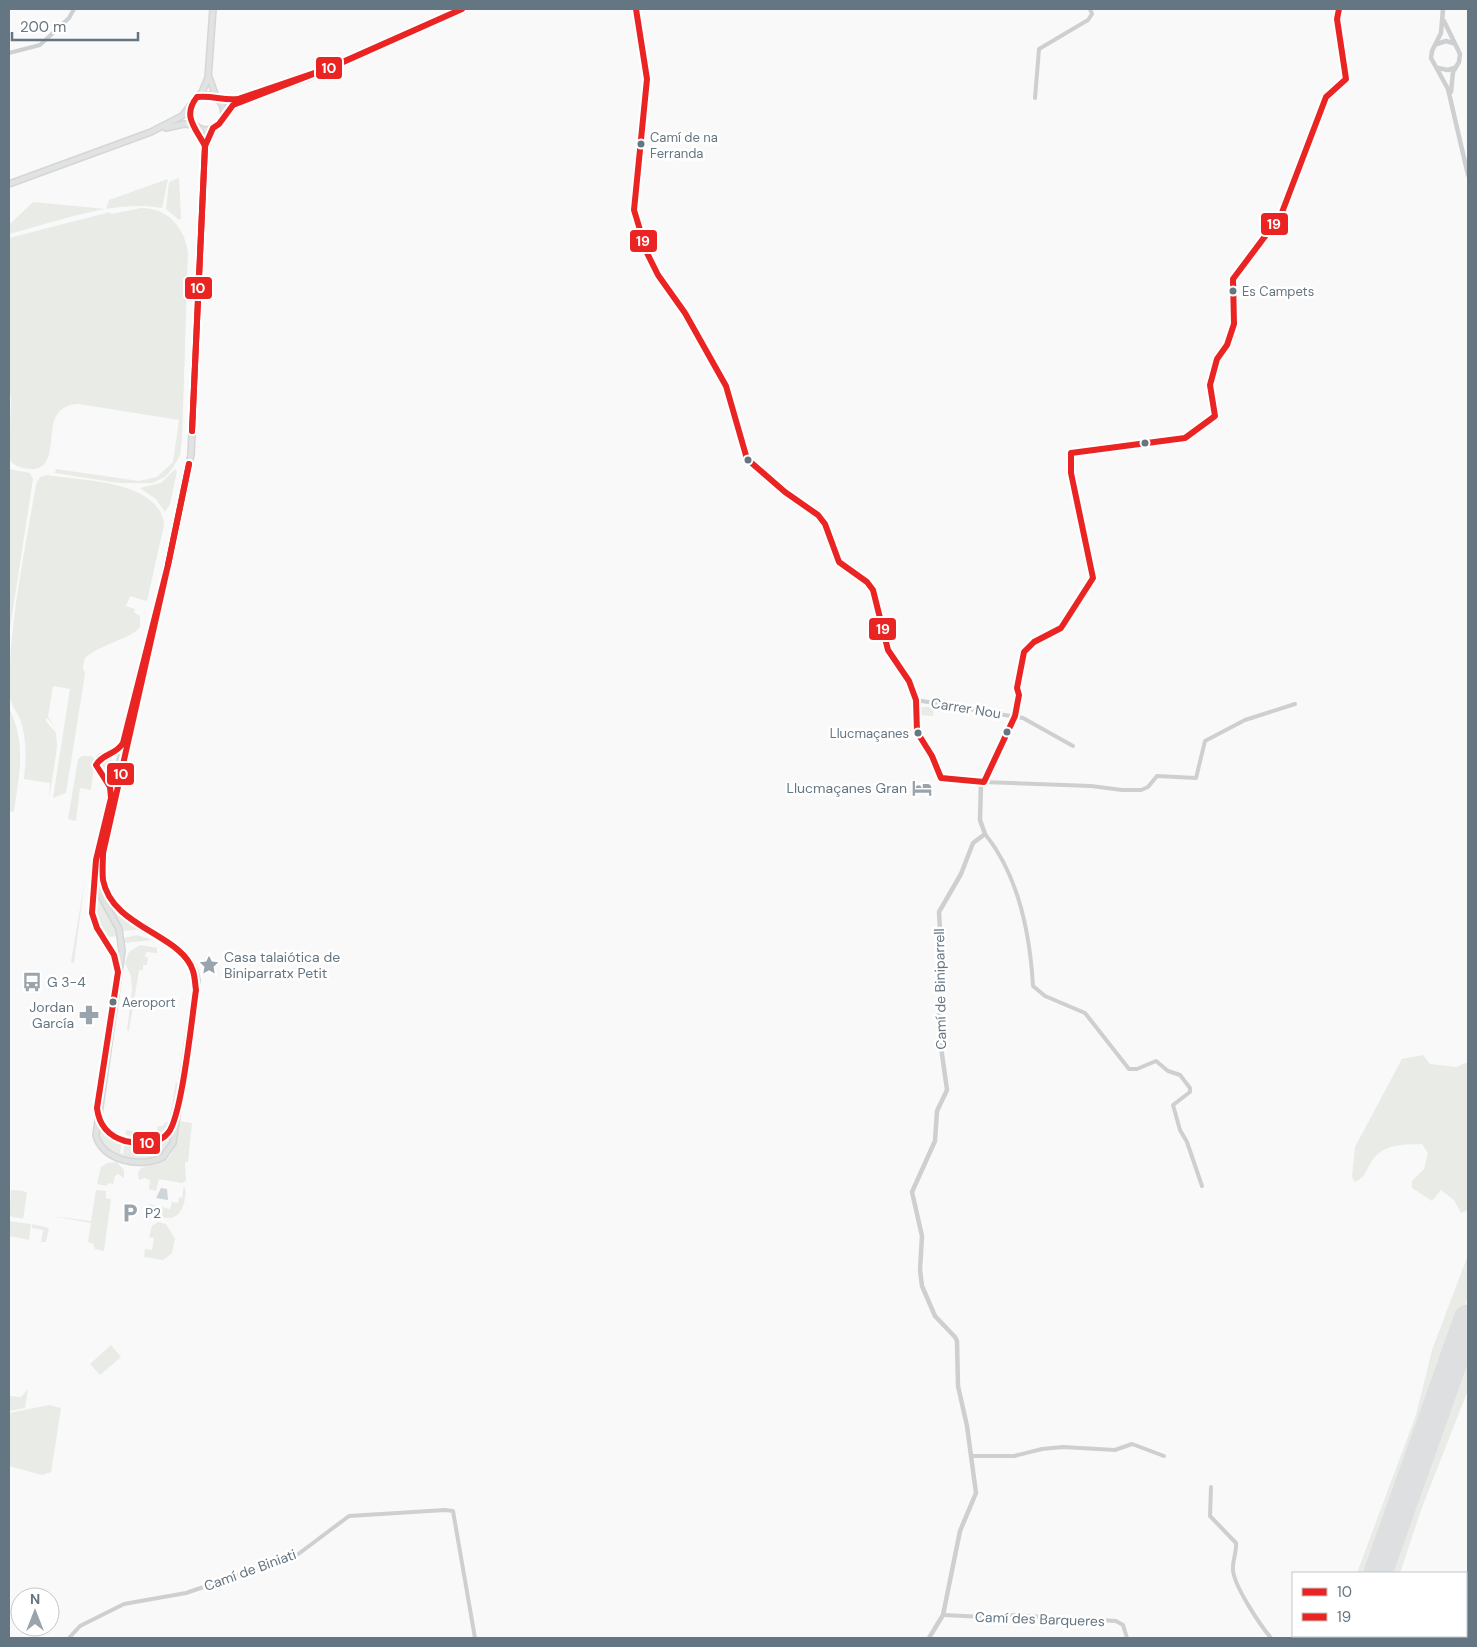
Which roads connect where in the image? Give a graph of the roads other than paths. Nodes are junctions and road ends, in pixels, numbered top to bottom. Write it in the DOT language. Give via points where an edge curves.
graph roads {
  1 [pos="74,9"];
  2 [pos="213,9"];
  3 [pos="462,9"];
  4 [pos="636,9"];
  5 [pos="1090,9"];
  6 [pos="1339,9"];
  7 [pos="1443,9"];
  8 [pos="449,11"];
  9 [pos="1443,17"];
  10 [pos="1455,44"];
  11 [pos="1436,45"];
  12 [pos="9,53"];
  13 [pos="1455,67"];
  14 [pos="1437,68"];
  15 [pos="209,71"];
  16 [pos="320,72"];
  17 [pos="198,97"];
  18 [pos="217,98"];
  19 [pos="1035,98"];
  20 [pos="1451,98"];
  21 [pos="190,106"];
  22 [pos="224,116"];
  23 [pos="196,126"];
  24 [pos="213,128"];
  25 [pos="151,132"];
  26 [pos="205,146"];
  27 [pos="1468,175"];
  28 [pos="9,184"];
  29 [pos="159,604"];
  30 [pos="916,700"];
  31 [pos="1295,704"];
  32 [pos="138,706"];
  33 [pos="1015,716"];
  34 [pos="1072,746"];
  35 [pos="108,754"];
  36 [pos="118,765"];
  37 [pos="116,772"];
  38 [pos="102,775"];
  39 [pos="941,778"];
  40 [pos="982,782"];
  41 [pos="112,812"];
  42 [pos="985,834"];
  43 [pos="1202,1186"];
  44 [pos="971,1456"];
  45 [pos="1164,1456"];
  46 [pos="1211,1487"];
  47 [pos="943,1615"];
  48 [pos="69,1638"];
  49 [pos="475,1638"];
  50 [pos="929,1638"];
  51 [pos="1127,1638"];
  52 [pos="1271,1638"];
  1 -- 12 [label="street" via="69,18 40,45"];
  2 -- 15 [label="main road"];
  3 -- 8 [label="main road"];
  4 -- 30 [label="street" via="646,79 634,210 647,253 726,386 747,459 818,515 826,524 840,562 869,584 888,650 909,681"];
  5 -- 19 [label="street" via="1092,14 1088,20 1039,49"];
  6 -- 33 [label="street" via="1337,19 1346,79 1326,97 1281,215 1233,279 1234,324 1227,345 1217,359 1210,385 1215,416 1185,438 1071,453 1071,473 1094,575 1061,628 1026,649"];
  7 -- 9 [label="street"];
  8 -- 16 [label="main road"];
  9 -- 10 [label="street"];
  9 -- 11 [label="street"];
  10 -- 11 [label="street" via="1446,41"];
  10 -- 13 [label="street" via="1461,57"];
  11 -- 14 [label="street" via="1431,58"];
  13 -- 14 [label="street"];
  13 -- 20 [label="street"];
  14 -- 20 [label="street"];
  15 -- 17 [label="main road"];
  15 -- 18 [label="main road" via="211,89"];
  16 -- 18 [label="main road" via="232,101"];
  16 -- 22 [label="main road" via="239,103"];
  17 -- 18 [label="main road" via="209,95"];
  17 -- 21 [label="main road"];
  18 -- 22 [label="main road" via="223,106"];
  20 -- 27 [label="street"];
  21 -- 23 [label="main road" via="190,118"];
  21 -- 25 [label="main road" via="182,116"];
  22 -- 24 [label="main road"];
  23 -- 24 [label="main road" via="206,130"];
  23 -- 25 [label="main road" via="179,124"];
  23 -- 26 [label="main road"];
  24 -- 26 [label="main road"];
  25 -- 28 [label="main road"];
  26 -- 29 [label="main road" via="191,455"];
  29 -- 32 [label="main road"];
  29 -- 35 [label="main road" via="123,743 118,751"];
  30 -- 33 [label="street, Carrer Nou"];
  30 -- 39 [label="street" via="918,733"];
  31 -- 40 [label="street" via="1245,720 1205,741 1196,778 1157,776 1148,787 1140,790"];
  32 -- 36 [label="main road"];
  32 -- 41 [label="main road"];
  33 -- 34 [label="street, Carrer Nou"];
  33 -- 40 [label="street"];
  35 -- 36 [label="main road" via="115,757"];
  35 -- 38 [label="main road" via="97,762 97,769"];
  36 -- 37 [label="main road"];
  37 -- 38 [label="main road" via="110,776"];
  37 -- 41 [label="main road"];
  38 -- 41 [label="main road" via="110,786 111,798 98,866 99,887 121,937 122,951 96,1124 98,1143 110,1155 146,1162 158,1160 168,1151 174,1138 197,985 194,968 186,958 117,908 107,893 102,858"];
  39 -- 40 [label="street"];
  40 -- 42 [label="street" via="980,820"];
  42 -- 43 [label="street" via="997,848 1017,894 1030,947 1033,986 1046,996 1085,1013 1129,1068 1136,1069 1156,1061 1168,1071 1180,1075 1190,1088 1190,1092 1174,1105"];
  42 -- 44 [label="street, Camí de Biniparrell" via="972,843 961,874 939,912 943,982 939,1015 947,1090 937,1111 935,1141 914,1186 912,1198 922,1236 922,1286 935,1316 957,1341 958,1386"];
  44 -- 45 [label="street" via="1014,1456 1042,1449 1090,1447 1115,1450 1132,1444"];
  44 -- 47 [label="street, Camí de Biniparrell" via="975,1498 960,1531"];
  46 -- 52 [label="street" via="1210,1516 1236,1543 1235,1578 1257,1622"];
  47 -- 50 [label="street, Camí de Biniparrell"];
  47 -- 51 [label="street, Camí des Barqueres" via="1116,1621 1122,1625"];
  48 -- 49 [label="street, Camí de Biniati" via="80,1626 124,1604 186,1593 297,1555 349,1516 445,1510 452,1511"];
}
